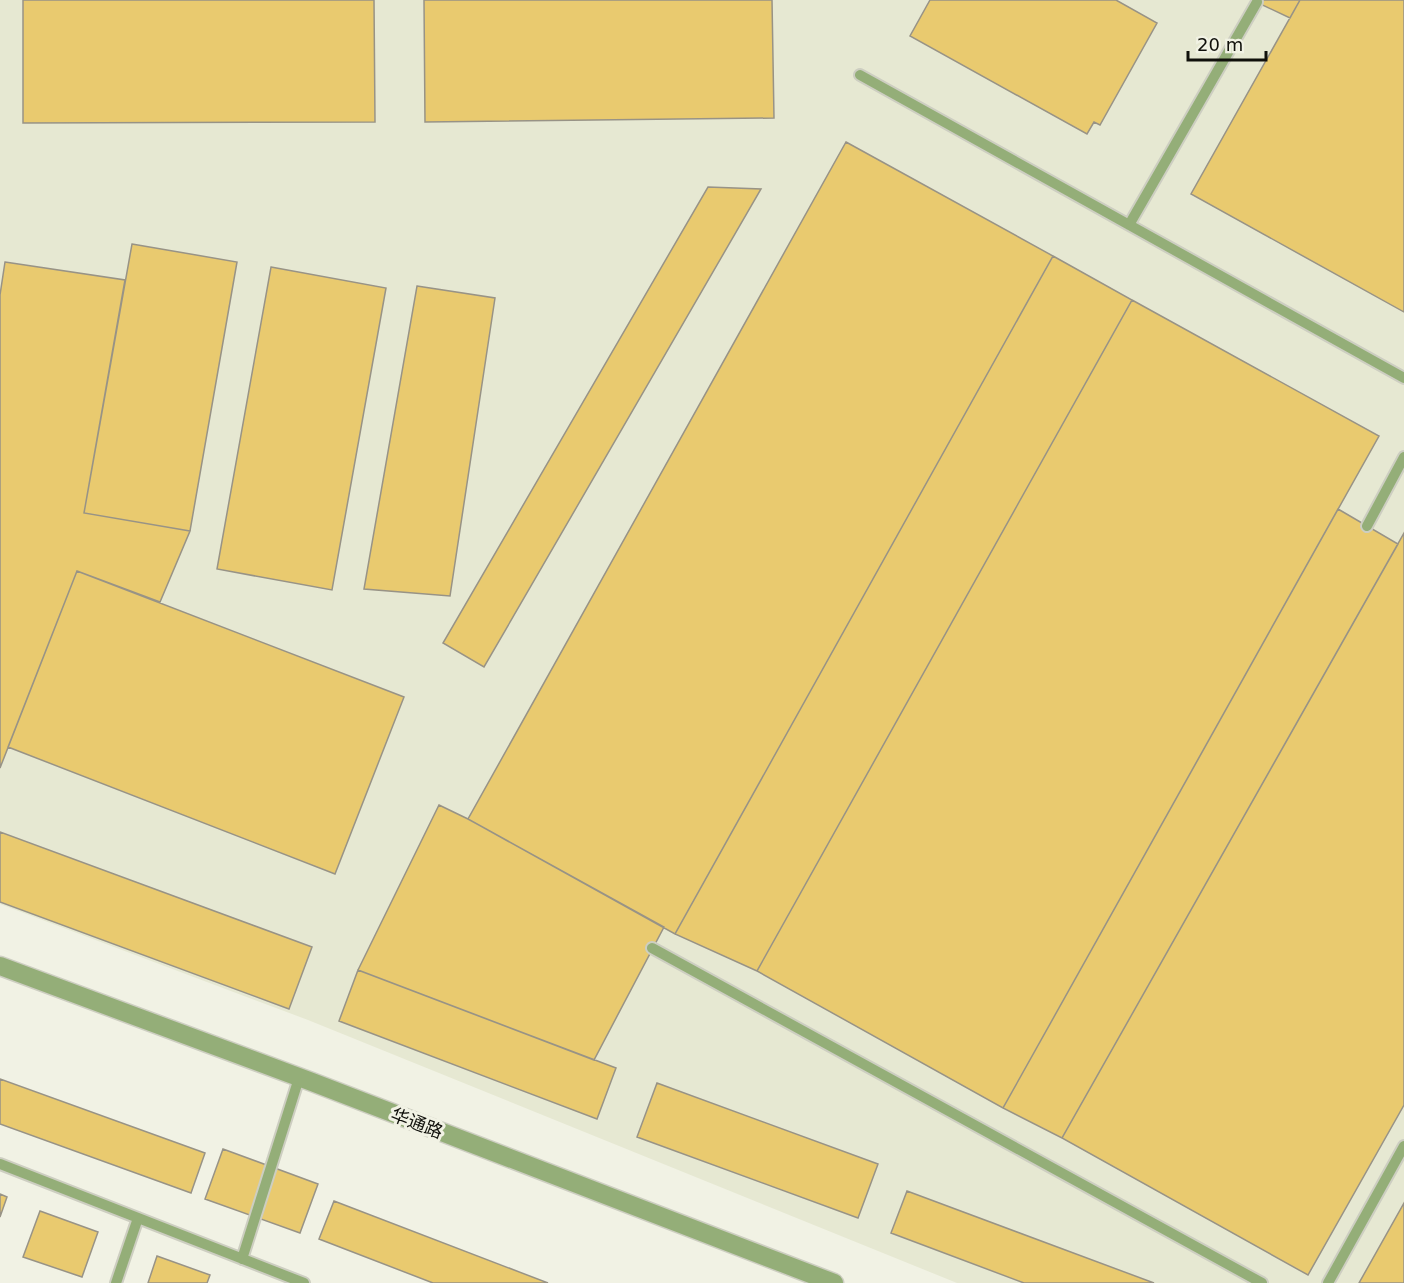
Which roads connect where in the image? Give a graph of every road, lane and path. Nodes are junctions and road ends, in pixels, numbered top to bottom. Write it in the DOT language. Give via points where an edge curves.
graph roads {
  1 [pos="1257,2"];
  2 [pos="860,75"];
  3 [pos="1129,225"];
  4 [pos="1404,378"];
  5 [pos="1404,457"];
  6 [pos="1367,526"];
  7 [pos="652,948"];
  8 [pos="0,966"];
  9 [pos="299,1078"];
  10 [pos="1404,1146"];
  11 [pos="0,1164"];
  12 [pos="138,1218"];
  13 [pos="242,1259"];
  14 [pos="116,1283"];
  15 [pos="304,1283"];
  16 [pos="834,1283"];
  17 [pos="1262,1283"];
  18 [pos="1328,1283"];
  1 -- 3 [label="lane"];
  2 -- 3 [label="lane"];
  3 -- 4 [label="lane"];
  5 -- 6 [label="lane"];
  7 -- 17 [label="lane"];
  8 -- 9 [label="street, 华通路"];
  9 -- 13 [label="lane"];
  9 -- 16 [label="street, 华通路"];
  10 -- 18 [label="lane"];
  11 -- 12 [label="lane"];
  12 -- 13 [label="lane"];
  12 -- 14 [label="lane"];
  13 -- 15 [label="lane"];
}
